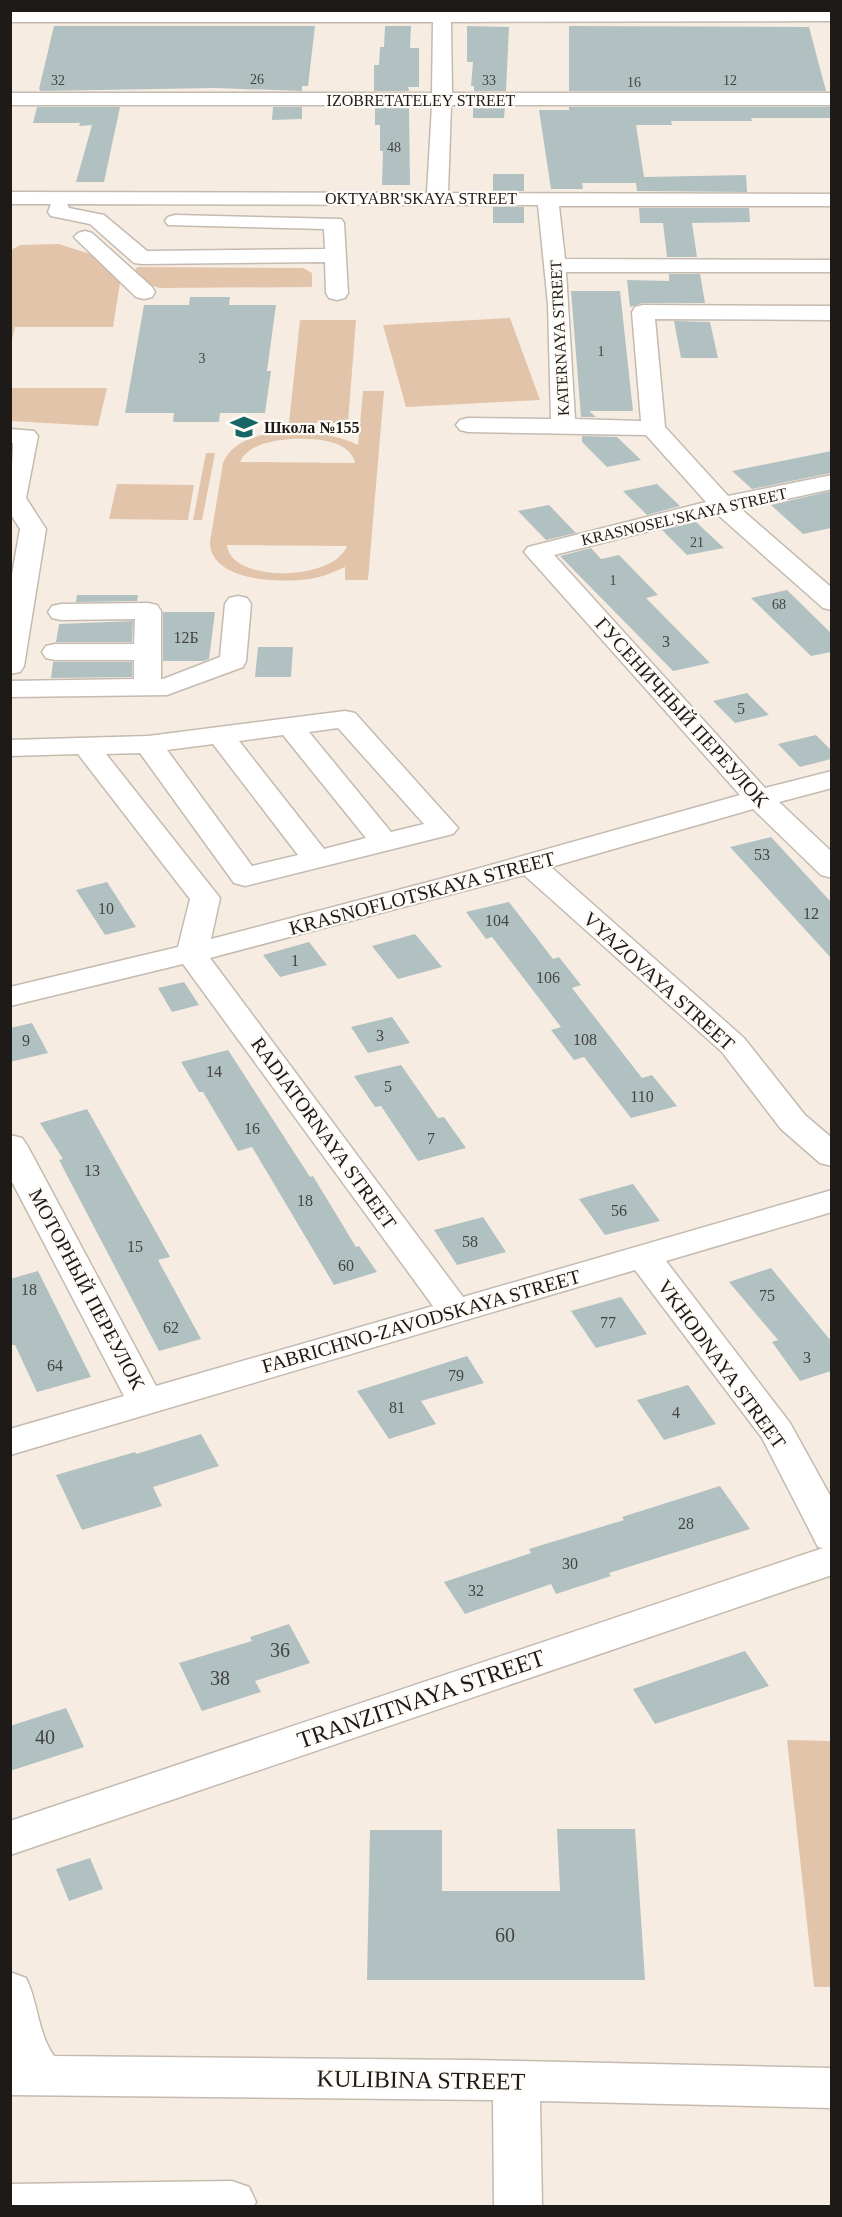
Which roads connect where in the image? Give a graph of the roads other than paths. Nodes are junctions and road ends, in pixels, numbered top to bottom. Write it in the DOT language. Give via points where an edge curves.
graph roads {
  1 [pos="442,13"];
  2 [pos="831,16"];
  3 [pos="10,17"];
  4 [pos="10,99"];
  5 [pos="831,99"];
  6 [pos="442,100"];
  7 [pos="437,198"];
  8 [pos="548,198"];
  9 [pos="10,199"];
  10 [pos="831,200"];
  11 [pos="61,205"];
  12 [pos="97,219"];
  13 [pos="132,220"];
  14 [pos="156,220"];
  15 [pos="336,247"];
  16 [pos="556,265"];
  17 [pos="831,266"];
  18 [pos="144,292"];
  19 [pos="337,293"];
  20 [pos="831,313"];
  21 [pos="468,425"];
  22 [pos="563,426"];
  23 [pos="653,429"];
  24 [pos="10,436"];
  25 [pos="831,482"];
  26 [pos="722,505"];
  27 [pos="537,552"];
  28 [pos="831,602"];
  29 [pos="238,604"];
  30 [pos="61,612"];
  31 [pos="55,652"];
  32 [pos="147,652"];
  33 [pos="10,666"];
  34 [pos="147,687"];
  35 [pos="10,689"];
  36 [pos="290,726"];
  37 [pos="220,735"];
  38 [pos="148,744"];
  39 [pos="85,745"];
  40 [pos="10,748"];
  41 [pos="831,779"];
  42 [pos="758,798"];
  43 [pos="386,843"];
  44 [pos="317,860"];
  45 [pos="530,864"];
  46 [pos="831,869"];
  47 [pos="192,954"];
  48 [pos="10,997"];
  49 [pos="10,1145"];
  50 [pos="831,1156"];
  51 [pos="831,1201"];
  52 [pos="643,1256"];
  53 [pos="455,1311"];
  54 [pos="146,1402"];
  55 [pos="10,1442"];
  56 [pos="831,1537"];
  57 [pos="831,1560"];
  58 [pos="10,1838"];
  59 [pos="10,1991"];
  60 [pos="23,2063"];
  61 [pos="516,2081"];
  62 [pos="831,2088"];
  63 [pos="232,2202"];
  64 [pos="10,2205"];
  65 [pos="518,2206"];
  1 -- 2 [label="street"];
  1 -- 3 [label="street"];
  1 -- 6 [label="street"];
  4 -- 6 [label="street, IZOBRETATELEY STREET"];
  5 -- 6 [label="street, IZOBRETATELEY STREET"];
  6 -- 7 [label="street"];
  7 -- 8 [label="street, OKTYABR'SKAYA STREET"];
  7 -- 11 [label="street, OKTYABR'SKAYA STREET"];
  8 -- 10 [label="street, OKTYABR'SKAYA STREET"];
  8 -- 16 [label="street, KATERNAYA STREET"];
  9 -- 11 [label="street"];
  11 -- 12 [label="street"];
  11 -- 18 [label="street"];
  12 -- 13 [label="street"];
  12 -- 15 [label="street" via="142,258"];
  14 -- 15 [label="street" via="334,223"];
  15 -- 19 [label="street"];
  16 -- 17 [label="street"];
  16 -- 22 [label="street, KATERNAYA STREET"];
  20 -- 23 [label="street" via="643,312"];
  21 -- 22 [label="street"];
  22 -- 23 [label="street, KATERNAYA STREET"];
  23 -- 26 [label="street"];
  24 -- 33 [label="street" via="26,436 15,498 33,529"];
  25 -- 26 [label="street, KRASNOSEL'SKAYA STREET"];
  26 -- 27 [label="street, KRASNOSEL'SKAYA STREET"];
  26 -- 28 [label="street"];
  27 -- 42 [label="street, ГУСЕНИЧНЫЙ ПЕРЕУЛОК"];
  29 -- 34 [label="street" via="233,661 167,687"];
  30 -- 32 [label="street" via="147,611"];
  31 -- 32 [label="street"];
  32 -- 34 [label="street"];
  34 -- 35 [label="street"];
  36 -- 37 [label="street"];
  36 -- 43 [label="street"];
  36 -- 43 [label="street" via="345,719 443,828"];
  37 -- 38 [label="street"];
  37 -- 44 [label="street"];
  38 -- 39 [label="street"];
  38 -- 44 [label="street" via="244,878"];
  39 -- 40 [label="street"];
  39 -- 47 [label="street" via="205,898"];
  41 -- 42 [label="street, KRASNOFLOTSKAYA STREET"];
  42 -- 45 [label="street, KRASNOFLOTSKAYA STREET"];
  42 -- 46 [label="street, ГУСЕНИЧНЫЙ ПЕРЕУЛОК"];
  43 -- 44 [label="street"];
  45 -- 47 [label="street, KRASNOFLOTSKAYA STREET"];
  45 -- 50 [label="street, VYAZOVAYA STREET" via="733,1045 793,1122"];
  47 -- 48 [label="street, KRASNOFLOTSKAYA STREET"];
  47 -- 53 [label="street, RADIATORNAYA STREET"];
  49 -- 54 [label="street, МОТОРНЫЙ ПЕРЕУЛОК"];
  51 -- 52 [label="street, FABRICHNO-ZAVODSKAYA STREET"];
  52 -- 53 [label="street, FABRICHNO-ZAVODSKAYA STREET"];
  52 -- 56 [label="street, VKHODNAYA STREET" via="777,1432"];
  53 -- 54 [label="street, FABRICHNO-ZAVODSKAYA STREET"];
  54 -- 55 [label="street, FABRICHNO-ZAVODSKAYA STREET"];
  57 -- 58 [label="street, TRANZITNAYA STREET"];
  59 -- 60 [label="street"];
  60 -- 61 [label="street, KULIBINA STREET"];
  61 -- 62 [label="street, KULIBINA STREET"];
  61 -- 65 [label="street"];
  63 -- 64 [label="street"];
}
